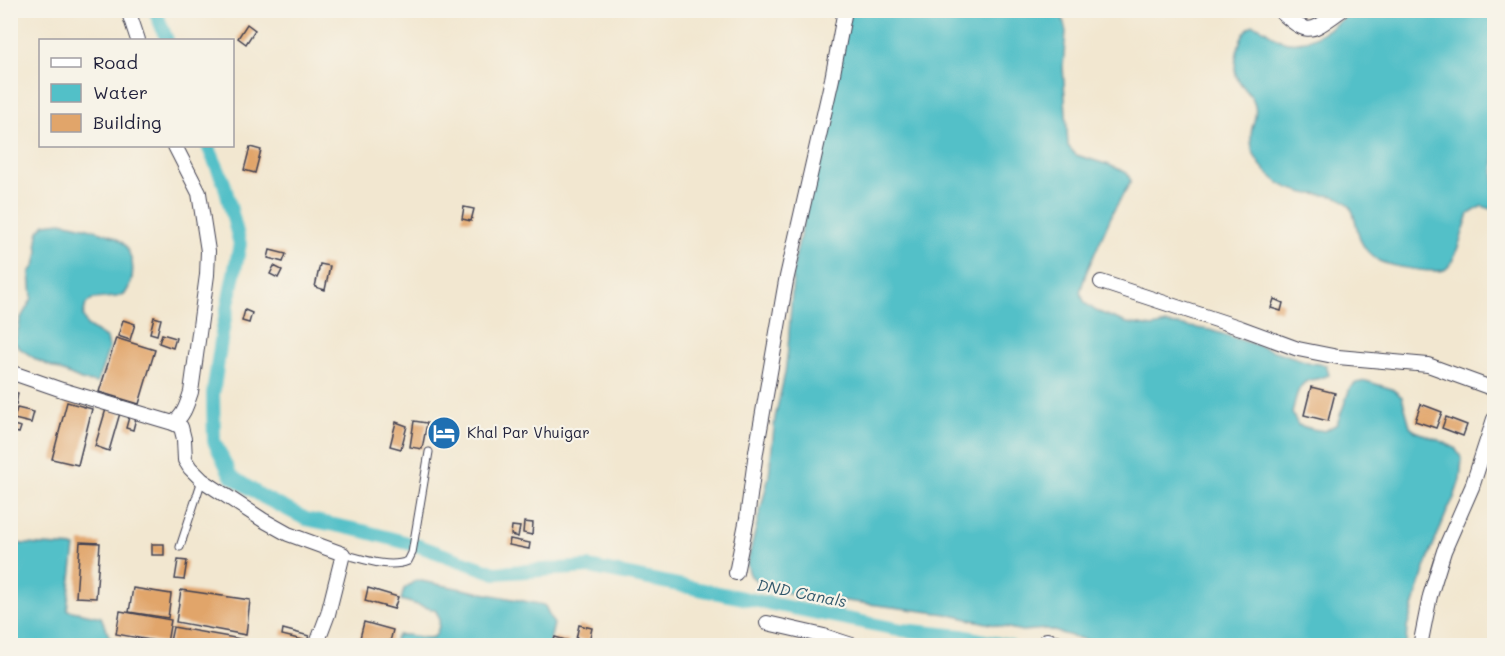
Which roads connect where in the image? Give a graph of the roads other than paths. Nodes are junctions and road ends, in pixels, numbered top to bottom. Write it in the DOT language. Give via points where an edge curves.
graph roads {
  1 [pos="128,10"];
  2 [pos="845,10"];
  3 [pos="1279,10"];
  4 [pos="1342,10"];
  5 [pos="138,39"];
  6 [pos="175,147"];
  7 [pos="1101,282"];
  8 [pos="10,372"];
  9 [pos="1494,389"];
  10 [pos="1494,419"];
  11 [pos="173,423"];
  12 [pos="429,452"];
  13 [pos="202,480"];
  14 [pos="180,547"];
  15 [pos="344,554"];
  16 [pos="736,573"];
  17 [pos="767,623"];
  18 [pos="1047,640"];
  19 [pos="316,645"];
  20 [pos="855,645"];
  21 [pos="1072,645"];
  22 [pos="1420,645"];
  1 -- 5 [label="street"];
  2 -- 16 [label="street" via="786,280"];
  3 -- 4 [label="street" via="1304,29 1312,29"];
  6 -- 11 [label="street" via="198,193 208,251 191,392 179,419"];
  7 -- 9 [label="street" via="1298,349 1338,357 1428,365"];
  8 -- 11 [label="street"];
  10 -- 22 [label="street" via="1472,487 1444,551"];
  11 -- 13 [label="street" via="181,427 185,460"];
  12 -- 15 [label="lane" via="408,561 384,563"];
  13 -- 14 [label="lane"];
  13 -- 15 [label="street" via="288,534"];
  15 -- 19 [label="street"];
  17 -- 20 [label="street"];
  18 -- 21 [label="street"];
}
